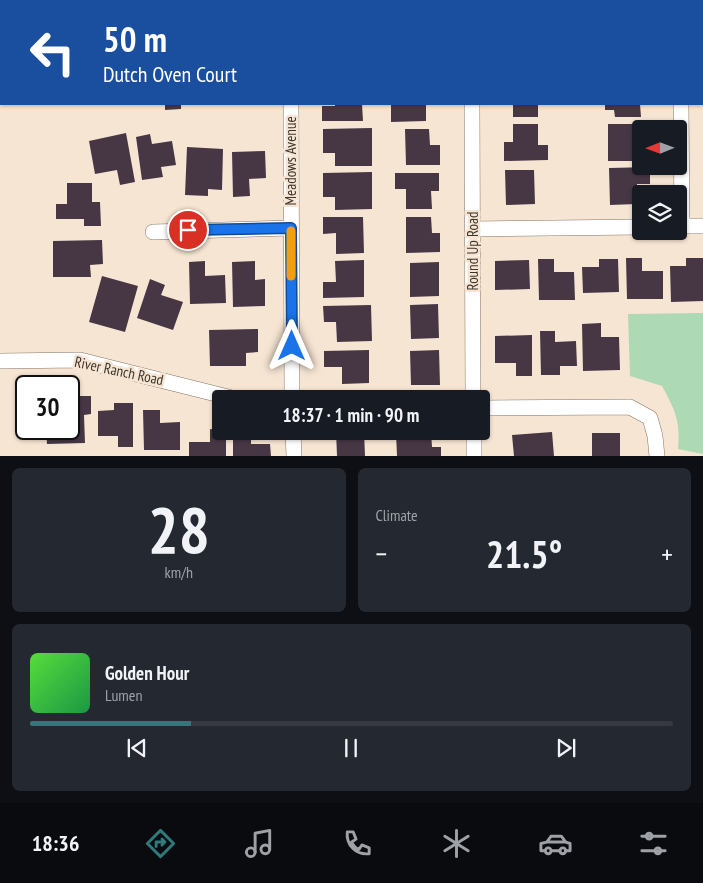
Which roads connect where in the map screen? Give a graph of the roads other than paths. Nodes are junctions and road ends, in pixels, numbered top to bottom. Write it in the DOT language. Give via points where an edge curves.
graph roads {
  1 [pos="291,105"];
  2 [pos="472,105"];
  3 [pos="681,105"];
  4 [pos="680,185"];
  5 [pos="687,226"];
  6 [pos="703,226"];
  7 [pos="632,227"];
  8 [pos="291,228"];
  9 [pos="474,229"];
  10 [pos="152,232"];
  11 [pos="0,361"];
  12 [pos="292,390"];
  13 [pos="473,390"];
  14 [pos="212,393"];
  15 [pos="490,408"];
  16 [pos="293,440"];
  17 [pos="474,440"];
  18 [pos="294,456"];
  19 [pos="474,456"];
  20 [pos="657,456"];
  1 -- 8 [label="street, Meadows Avenue"];
  2 -- 9 [label="street, Round Up Road"];
  3 -- 4 [label="street"];
  5 -- 6 [label="street"];
  7 -- 9 [label="street"];
  8 -- 10 [label="street"];
  8 -- 12 [label="street, Meadows Avenue"];
  9 -- 13 [label="street, Round Up Road"];
  11 -- 14 [label="street, River Ranch Road" via="80,360"];
  15 -- 20 [label="street" via="630,407 650,418"];
  16 -- 18 [label="street"];
  17 -- 19 [label="street"];
}
